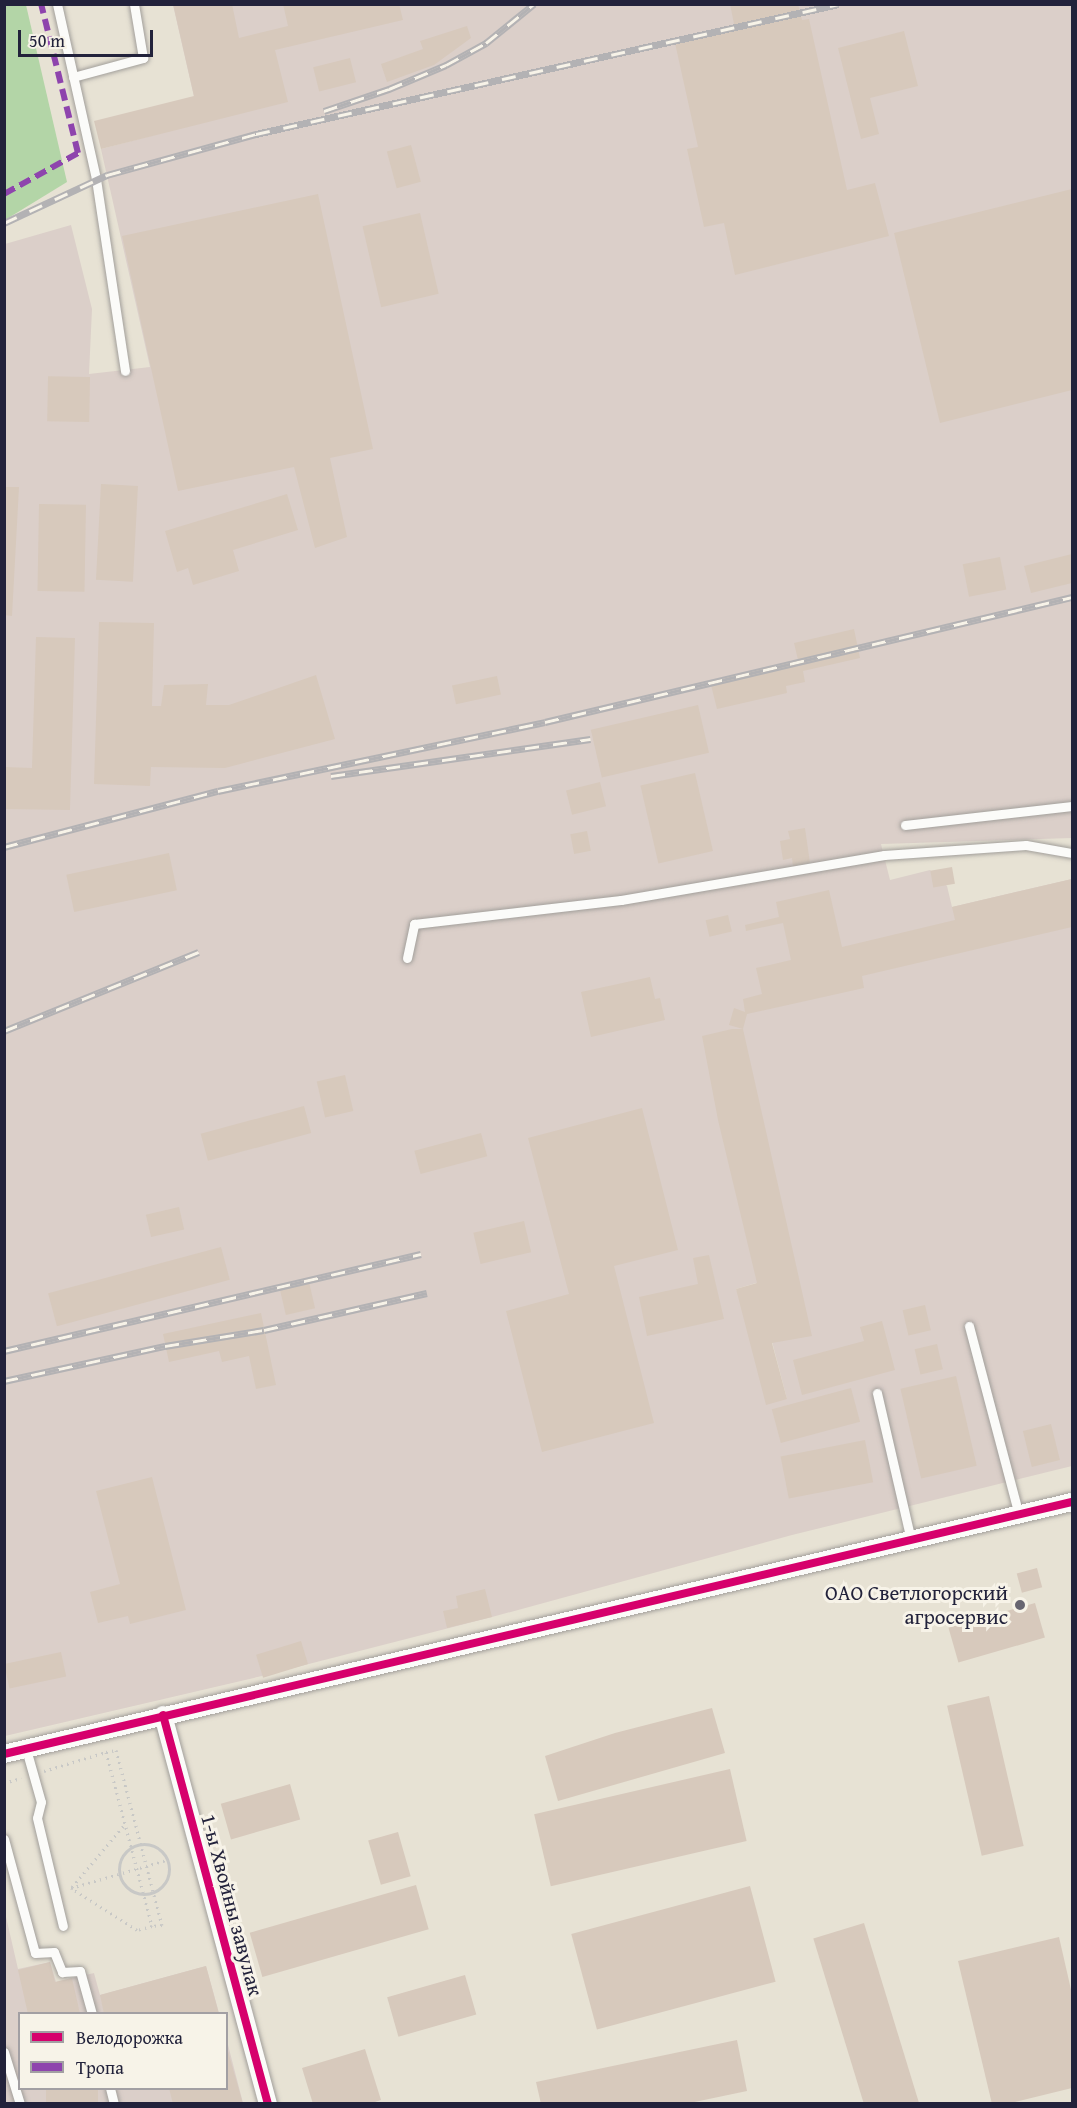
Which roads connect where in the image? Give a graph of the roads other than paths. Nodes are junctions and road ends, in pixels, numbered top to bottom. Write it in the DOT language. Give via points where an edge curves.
graph roads {
  1 [pos="57,4"];
  2 [pos="134,4"];
  3 [pos="73,77"];
  4 [pos="125,371"];
  5 [pos="1072,806"];
  6 [pos="905,825"];
  7 [pos="1072,853"];
  8 [pos="407,958"];
  9 [pos="969,1326"];
  10 [pos="877,1393"];
  11 [pos="1072,1502"];
  12 [pos="1019,1515"];
  13 [pos="911,1540"];
  14 [pos="163,1715"];
  15 [pos="26,1749"];
  16 [pos="4,1754"];
  17 [pos="4,1839"];
  18 [pos="63,1926"];
  19 [pos="92,2012"];
  20 [pos="4,2052"];
  21 [pos="267,2102"];
  22 [pos="20,2103"];
  1 -- 3 [label="lane"];
  2 -- 3 [label="lane" via="142,58"];
  3 -- 4 [label="lane" via="96,179"];
  5 -- 6 [label="lane"];
  7 -- 8 [label="lane" via="1026,844 884,855 621,900 414,924"];
  9 -- 12 [label="lane"];
  10 -- 13 [label="lane"];
  11 -- 12 [label="street"];
  12 -- 13 [label="street"];
  13 -- 14 [label="street"];
  14 -- 15 [label="street"];
  14 -- 21 [label="street, 1-ы Хвойны завулак"];
  15 -- 16 [label="street"];
  15 -- 18 [label="lane" via="42,1802 37,1818"];
  17 -- 19 [label="lane" via="35,1953 54,1952 62,1972 80,1971"];
  20 -- 22 [label="lane"];
}
